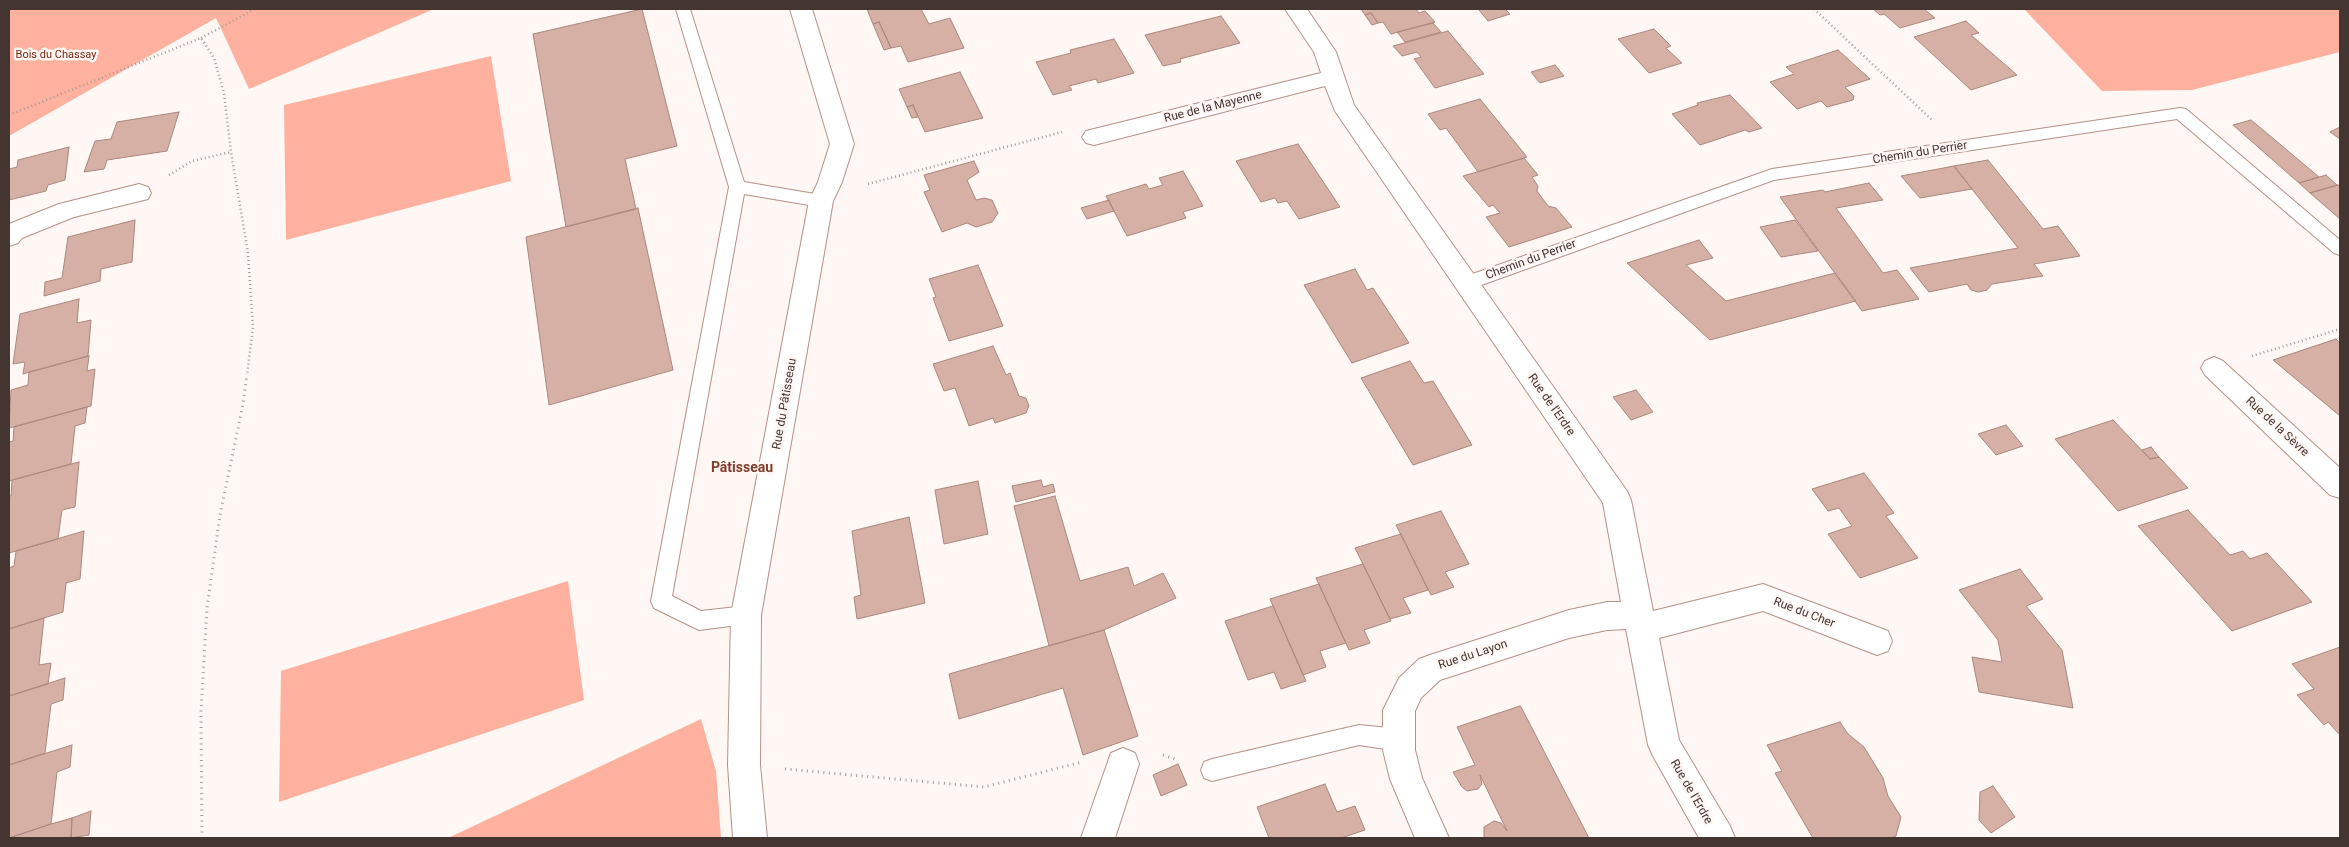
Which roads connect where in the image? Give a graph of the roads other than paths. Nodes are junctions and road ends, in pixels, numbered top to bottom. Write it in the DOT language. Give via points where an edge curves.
graph roads {
  1 [pos="683,9"];
  2 [pos="801,9"];
  3 [pos="1296,9"];
  4 [pos="1333,77"];
  5 [pos="1094,137"];
  6 [pos="737,187"];
  7 [pos="826,192"];
  8 [pos="138,193"];
  9 [pos="9,237"];
  10 [pos="2340,249"];
  11 [pos="1467,283"];
  12 [pos="2214,368"];
  13 [pos="2340,486"];
  14 [pos="746,615"];
  15 [pos="1640,622"];
  16 [pos="1877,641"];
  17 [pos="1399,740"];
  18 [pos="1123,764"];
  19 [pos="1212,770"];
  20 [pos="750,838"];
  21 [pos="1098,838"];
  22 [pos="1432,838"];
  23 [pos="1718,838"];
  1 -- 6 [label="lane"];
  2 -- 7 [label="street, Rue du Pâtisseau" via="842,144"];
  3 -- 4 [label="street, Rue de l'Erdre" via="1325,52"];
  4 -- 5 [label="street, Rue de la Mayenne"];
  4 -- 11 [label="street, Rue de l'Erdre" via="1343,106"];
  6 -- 7 [label="lane"];
  6 -- 14 [label="lane" via="661,601 700,621"];
  7 -- 14 [label="street, Rue du Pâtisseau"];
  8 -- 9 [label="street" via="68,210 12,232"];
  10 -- 11 [label="lane, Chemin du Perrier" via="2180,113 1772,175"];
  11 -- 15 [label="street, Rue de l'Erdre" via="1617,500"];
  12 -- 13 [label="street, Rue de la Sèvre"];
  14 -- 20 [label="street, Rue du Pâtisseau" via="744,765"];
  15 -- 16 [label="street, Rue du Cher" via="1763,597"];
  15 -- 17 [label="street, Rue du Layon" via="1607,616 1568,624 1430,669 1410,688 1400,710"];
  15 -- 23 [label="street, Rue de l'Erdre" via="1664,746"];
  17 -- 19 [label="lane" via="1359,735"];
  17 -- 22 [label="street, Rue du Layon" via="1406,780"];
  18 -- 21 [label="street"];
}
